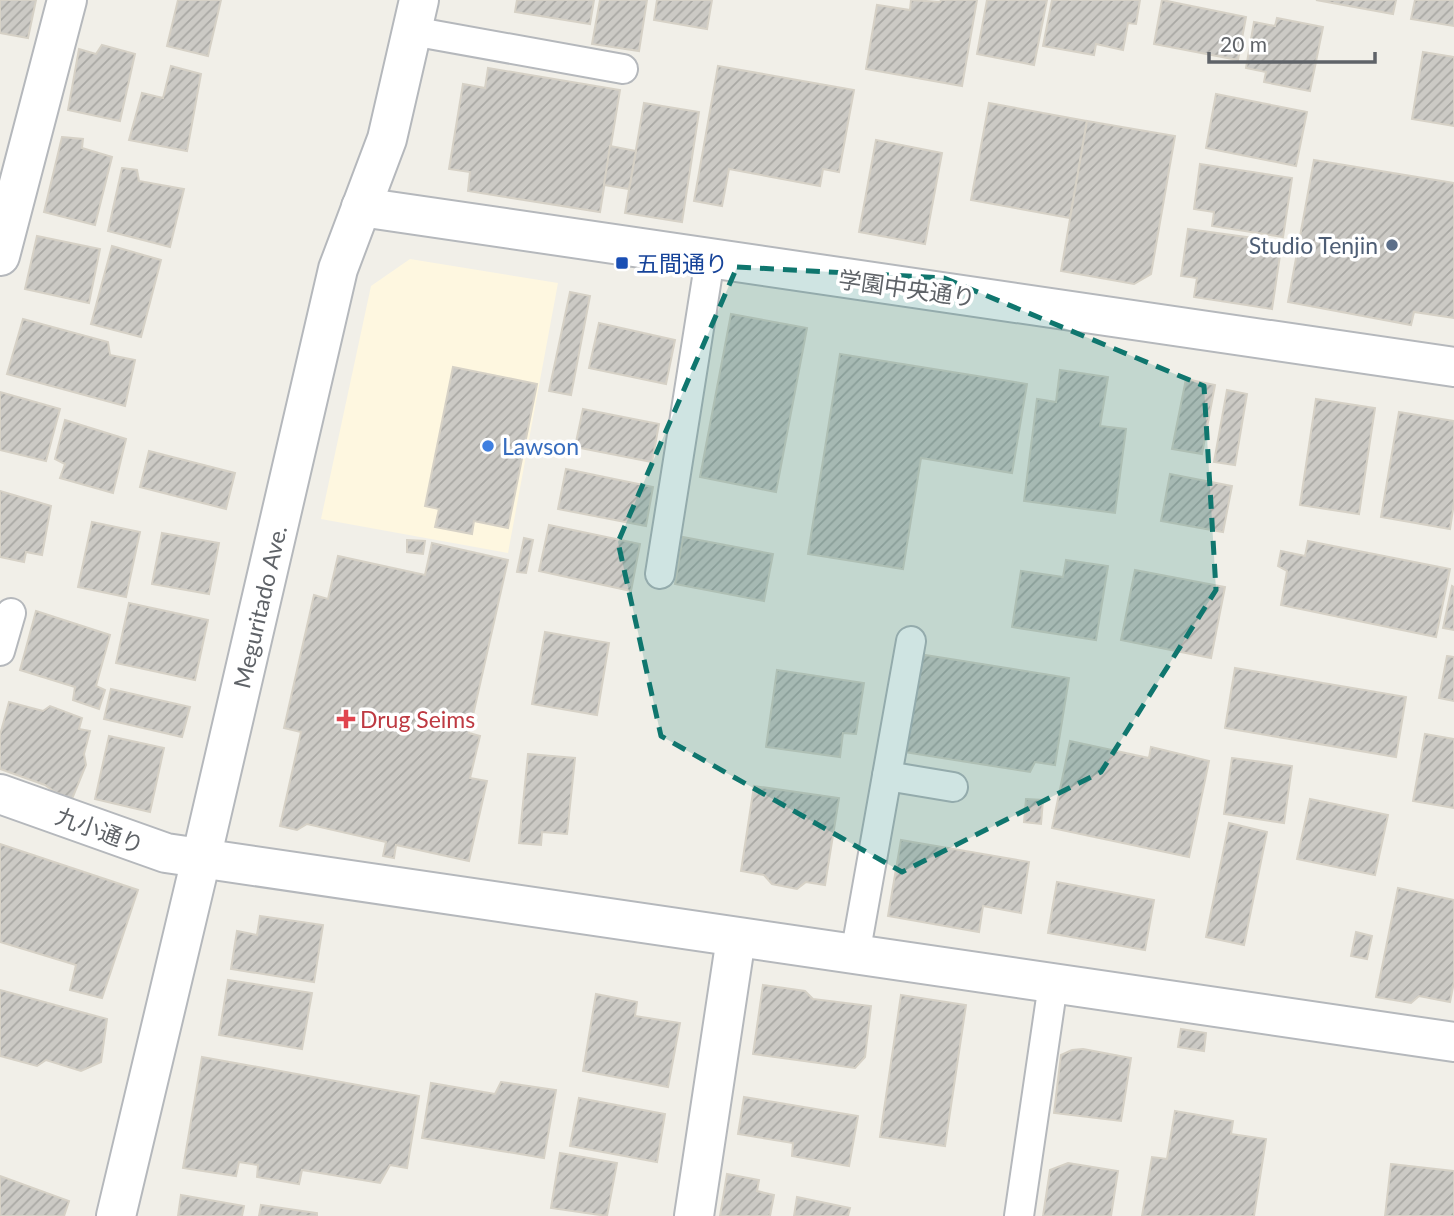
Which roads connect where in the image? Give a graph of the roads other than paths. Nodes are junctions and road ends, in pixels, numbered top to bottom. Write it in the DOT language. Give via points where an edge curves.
graph roads {
  1 [pos="67,0"];
  2 [pos="416,15"];
  3 [pos="623,69"];
  4 [pos="361,207"];
  5 [pos="0,256"];
  6 [pos="710,259"];
  7 [pos="1454,367"];
  8 [pos="660,574"];
  9 [pos="11,613"];
  10 [pos="911,641"];
  11 [pos="0,650"];
  12 [pos="887,776"];
  13 [pos="953,787"];
  14 [pos="0,794"];
  15 [pos="201,859"];
  16 [pos="736,938"];
  17 [pos="855,955"];
  18 [pos="1053,984"];
  19 [pos="1454,1042"];
  20 [pos="116,1216"];
  21 [pos="694,1216"];
  22 [pos="1019,1216"];
  1 -- 5 [label="street"];
  2 -- 3 [label="lane"];
  2 -- 4 [label="street, Meguritado Ave." via="387,139"];
  4 -- 6 [label="street, 学園中央通り"];
  4 -- 15 [label="street, Meguritado Ave." via="338,270"];
  6 -- 7 [label="street, 学園中央通り"];
  6 -- 8 [label="lane"];
  9 -- 11 [label="lane"];
  10 -- 12 [label="lane"];
  12 -- 13 [label="lane"];
  12 -- 17 [label="lane"];
  14 -- 15 [label="street, 九小通り" via="166,853"];
  15 -- 16 [label="street, 九小通り"];
  15 -- 20 [label="street, Meguritado Ave."];
  16 -- 17 [label="street, 九小通り"];
  16 -- 21 [label="street"];
  17 -- 18 [label="street, 九小通り"];
  18 -- 19 [label="street, 九小通り"];
  18 -- 22 [label="lane"];
}
